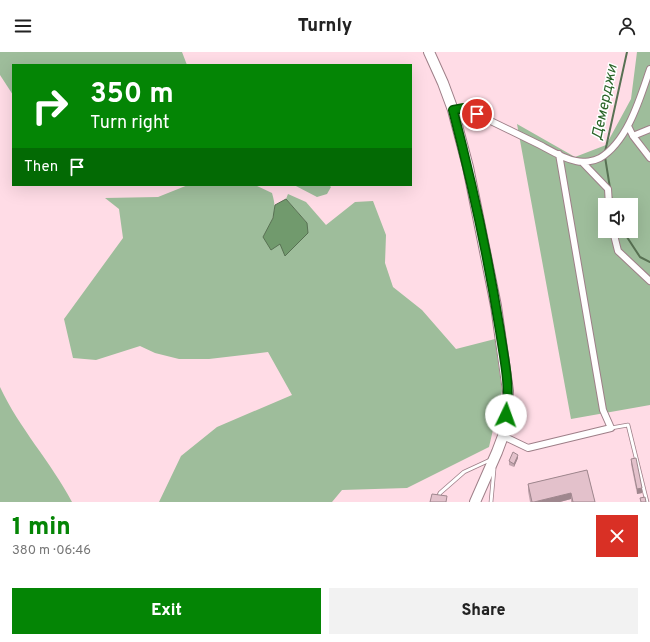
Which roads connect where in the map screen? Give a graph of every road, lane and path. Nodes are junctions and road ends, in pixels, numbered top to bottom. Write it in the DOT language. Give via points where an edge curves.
graph roads {
  1 [pos="429,52"];
  2 [pos="650,70"];
  3 [pos="453,110"];
  4 [pos="628,126"];
  5 [pos="650,130"];
  6 [pos="633,136"];
  7 [pos="559,154"];
  8 [pos="650,158"];
  9 [pos="582,162"];
  10 [pos="609,198"];
  11 [pos="615,238"];
  12 [pos="650,281"];
  13 [pos="611,428"];
  14 [pos="503,436"];
  15 [pos="495,457"];
  16 [pos="436,502"];
  17 [pos="475,502"];
  18 [pos="491,502"];
  19 [pos="647,502"];
  1 -- 3 [label="highway"];
  2 -- 4 [label="street"];
  3 -- 7 [label="street" via="464,108"];
  3 -- 14 [label="highway" via="468,167 496,306 508,392"];
  4 -- 6 [label="street"];
  4 -- 9 [label="street" via="611,150 599,158"];
  5 -- 6 [label="street"];
  6 -- 8 [label="street"];
  7 -- 9 [label="street"];
  7 -- 13 [label="street" via="603,410"];
  9 -- 10 [label="street" via="608,189"];
  11 -- 12 [label="street" via="618,251"];
  13 -- 14 [label="street" via="528,448"];
  13 -- 19 [label="lane" via="628,425"];
  14 -- 15 [label="highway"];
  15 -- 16 [label="lane" via="464,472 440,493"];
  15 -- 17 [label="highway"];
  15 -- 18 [label="lane"];
}
